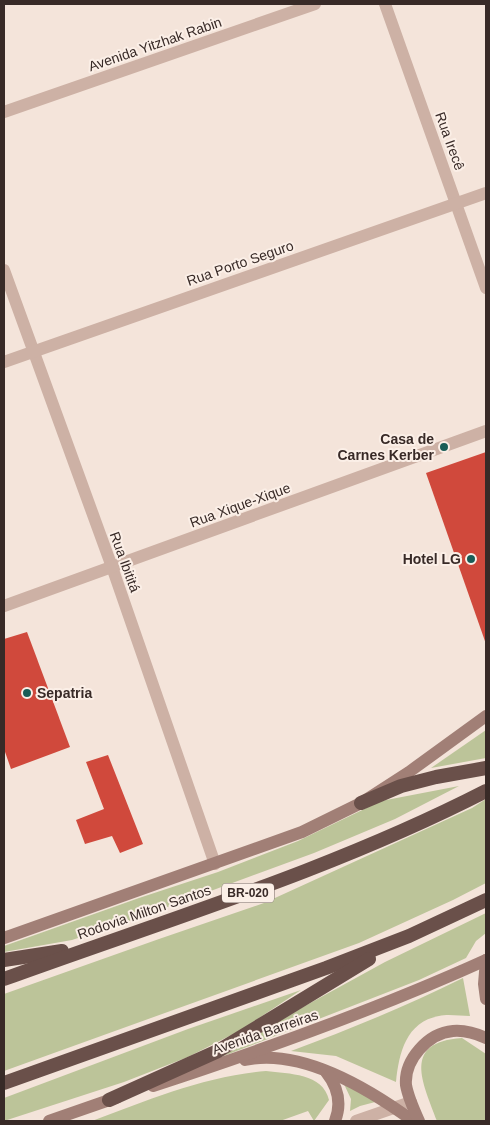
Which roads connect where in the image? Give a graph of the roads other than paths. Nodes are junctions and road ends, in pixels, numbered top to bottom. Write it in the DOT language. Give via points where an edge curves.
graph roads {
  1 [pos="315,4"];
  2 [pos="385,4"];
  3 [pos="4,112"];
  4 [pos="486,193"];
  5 [pos="456,204"];
  6 [pos="4,270"];
  7 [pos="486,288"];
  8 [pos="32,352"];
  9 [pos="4,362"];
  10 [pos="486,431"];
  11 [pos="112,567"];
  12 [pos="4,606"];
  13 [pos="486,716"];
  14 [pos="486,768"];
  15 [pos="486,791"];
  16 [pos="361,803"];
  17 [pos="215,864"];
  18 [pos="486,900"];
  19 [pos="409,936"];
  20 [pos="4,938"];
  21 [pos="97,945"];
  22 [pos="4,960"];
  23 [pos="486,960"];
  24 [pos="4,979"];
  25 [pos="486,999"];
  26 [pos="486,1038"];
  27 [pos="213,1066"];
  28 [pos="324,1071"];
  29 [pos="4,1083"];
  30 [pos="109,1100"];
  31 [pos="411,1102"];
  32 [pos="394,1107"];
  33 [pos="52,1121"];
  34 [pos="335,1121"];
  35 [pos="356,1121"];
  36 [pos="413,1121"];
  37 [pos="419,1121"];
  1 -- 3 [label="street, Avenida Yitzhak Rabin"];
  2 -- 5 [label="street, Rua Irecê"];
  4 -- 5 [label="street, Rua Porto Seguro"];
  5 -- 7 [label="street, Rua Irecê"];
  5 -- 8 [label="street, Rua Porto Seguro"];
  6 -- 8 [label="street, Rua Ibititá"];
  8 -- 9 [label="street, Rua Porto Seguro"];
  8 -- 11 [label="street, Rua Ibititá"];
  10 -- 11 [label="street, Rua Xique-Xique"];
  11 -- 12 [label="street, Rua Xique-Xique"];
  11 -- 17 [label="street, Rua Ibititá"];
  13 -- 16 [label="main road"];
  14 -- 16 [label="highway" via="401,786"];
  15 -- 21 [label="highway, Rodovia Milton Santos / BR-020" via="401,832 275,883"];
  16 -- 17 [label="main road" via="302,832"];
  17 -- 20 [label="main road"];
  18 -- 19 [label="highway"];
  19 -- 29 [label="highway"];
  19 -- 30 [label="highway" via="218,1051"];
  21 -- 22 [label="highway"];
  21 -- 24 [label="highway, Rodovia Milton Santos / BR-020"];
  23 -- 25 [label="main road"];
  23 -- 27 [label="main road, Avenida Barreiras" via="361,1014"];
  26 -- 31 [label="main road" via="470,1031 451,1031 433,1037 419,1049 410,1064 406,1082"];
  27 -- 28 [label="main road" via="251,1058 270,1058"];
  27 -- 30 [label="main road, Avenida Barreiras"];
  28 -- 32 [label="main road" via="371,1092"];
  28 -- 34 [label="main road" via="338,1092 340,1105"];
  30 -- 33 [label="main road, Avenida Barreiras"];
  31 -- 32 [label="street"];
  31 -- 37 [label="main road"];
  32 -- 35 [label="street"];
  32 -- 36 [label="main road"];
}
